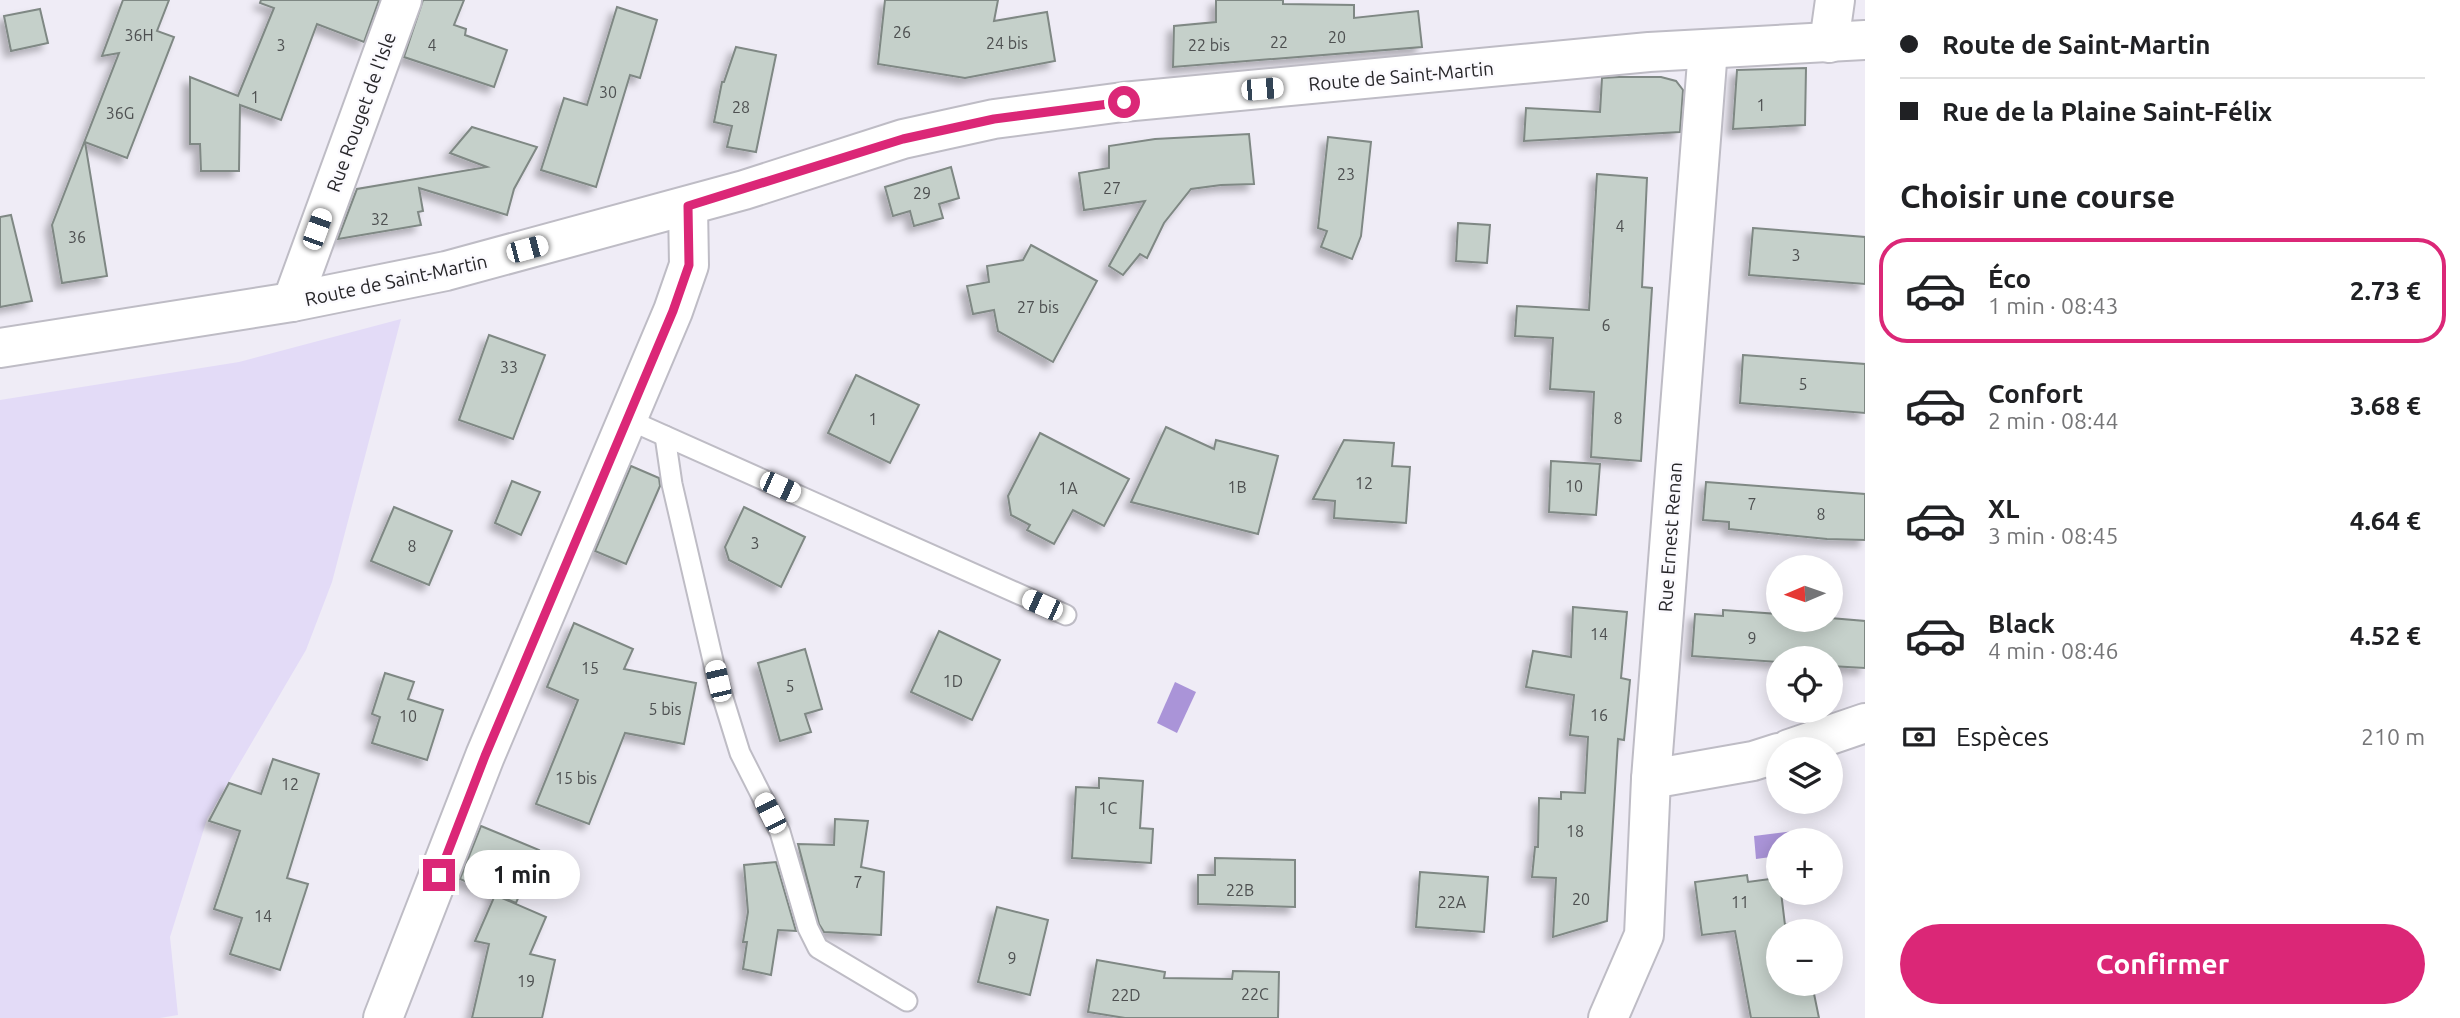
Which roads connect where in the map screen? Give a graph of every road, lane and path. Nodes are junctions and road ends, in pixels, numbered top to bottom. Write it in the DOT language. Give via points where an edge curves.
graph roads {
  1 [pos="402,0"];
  2 [pos="1835,0"];
  3 [pos="1847,41"];
  4 [pos="1708,49"];
  5 [pos="688,206"];
  6 [pos="292,302"];
  7 [pos="0,348"];
  8 [pos="627,419"];
  9 [pos="665,436"];
  10 [pos="1066,615"];
  11 [pos="1865,723"];
  12 [pos="1824,737"];
  13 [pos="1766,757"];
  14 [pos="1651,779"];
  15 [pos="907,1001"];
  16 [pos="383,1018"];
  17 [pos="1608,1018"];
  1 -- 6 [label="street, Rue Rouget de l'Isle"];
  2 -- 3 [label="street"];
  3 -- 4 [label="street, Route de Saint-Martin"];
  4 -- 5 [label="street, Route de Saint-Martin" via="1124,102 994,119 903,139"];
  4 -- 14 [label="street, Rue Ernest Renan"];
  5 -- 6 [label="street, Route de Saint-Martin" via="446,271"];
  5 -- 8 [label="street" via="689,265"];
  6 -- 7 [label="street, Route de Saint-Martin"];
  8 -- 9 [label="lane"];
  8 -- 16 [label="street" via="485,756"];
  9 -- 10 [label="lane"];
  9 -- 15 [label="lane" via="718,681 740,753 780,832 807,928 818,948"];
  11 -- 12 [label="street"];
  13 -- 14 [label="street"];
  14 -- 17 [label="street, Rue Ernest Renan" via="1644,935"];
}
